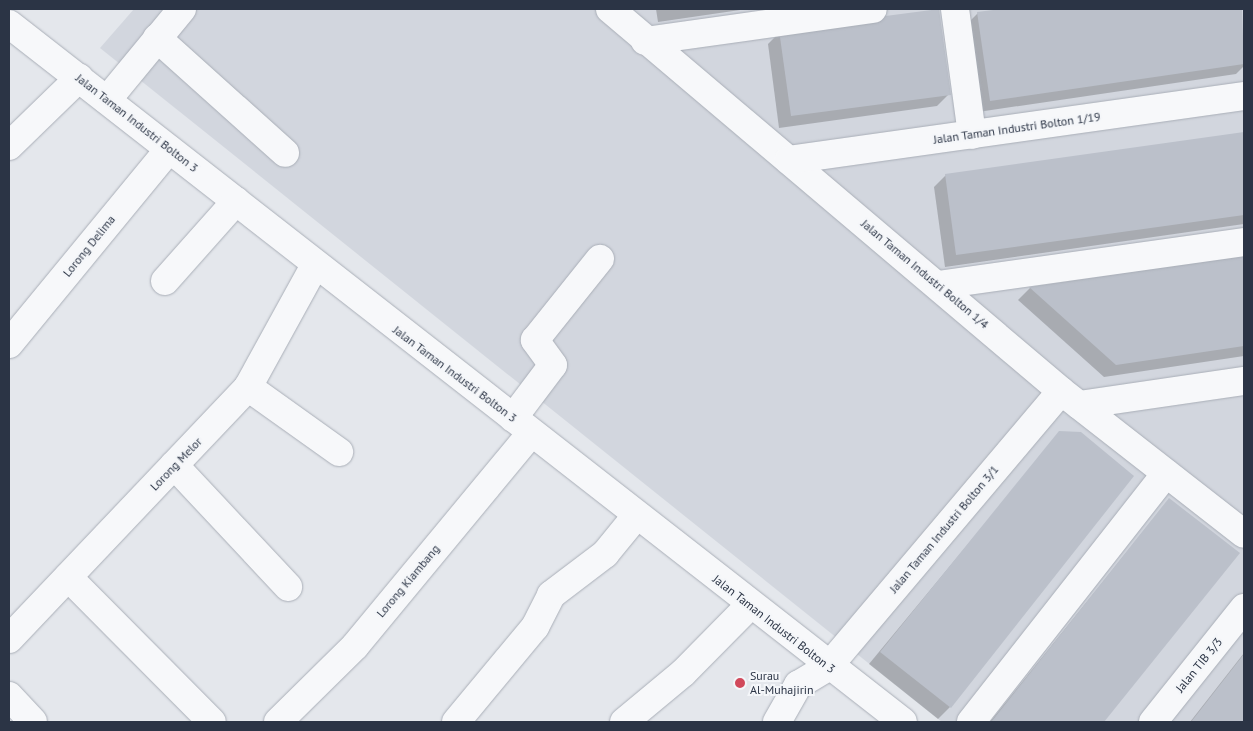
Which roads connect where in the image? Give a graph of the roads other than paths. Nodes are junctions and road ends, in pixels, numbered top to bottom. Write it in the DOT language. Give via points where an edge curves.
graph roads {
  1 [pos="182,9"];
  2 [pos="610,9"];
  3 [pos="873,9"];
  4 [pos="954,9"];
  5 [pos="9,24"];
  6 [pos="158,38"];
  7 [pos="645,41"];
  8 [pos="79,78"];
  9 [pos="1244,96"];
  10 [pos="107,100"];
  11 [pos="972,134"];
  12 [pos="9,146"];
  13 [pos="169,149"];
  14 [pos="285,153"];
  15 [pos="789,160"];
  16 [pos="236,201"];
  17 [pos="1244,242"];
  18 [pos="600,259"];
  19 [pos="314,267"];
  20 [pos="165,281"];
  21 [pos="939,284"];
  22 [pos="9,344"];
  23 [pos="1244,380"];
  24 [pos="248,387"];
  25 [pos="1070,398"];
  26 [pos="522,426"];
  27 [pos="339,452"];
  28 [pos="174,465"];
  29 [pos="1166,473"];
  30 [pos="636,516"];
  31 [pos="1244,534"];
  32 [pos="68,577"];
  33 [pos="288,586"];
  34 [pos="750,605"];
  35 [pos="1244,608"];
  36 [pos="9,639"];
  37 [pos="828,667"];
  38 [pos="9,696"];
  39 [pos="33,722"];
  40 [pos="212,722"];
  41 [pos="278,722"];
  42 [pos="456,722"];
  43 [pos="624,722"];
  44 [pos="777,722"];
  45 [pos="903,722"];
  46 [pos="971,722"];
  47 [pos="1153,722"];
  1 -- 6 [label="street"];
  2 -- 7 [label="street, Jalan Taman Industri Bolton 1/4"];
  3 -- 7 [label="street"];
  4 -- 11 [label="street"];
  5 -- 8 [label="street, Jalan Taman Industri Bolton 3"];
  6 -- 10 [label="street"];
  6 -- 14 [label="street"];
  7 -- 15 [label="street, Jalan Taman Industri Bolton 1/4"];
  8 -- 10 [label="street, Jalan Taman Industri Bolton 3"];
  8 -- 12 [label="street"];
  9 -- 11 [label="street, Jalan Taman Industri Bolton 1/19"];
  10 -- 13 [label="street, Jalan Taman Industri Bolton 3"];
  11 -- 15 [label="street, Jalan Taman Industri Bolton 1/19"];
  13 -- 16 [label="street, Jalan Taman Industri Bolton 3"];
  13 -- 22 [label="street, Lorong Delima"];
  15 -- 21 [label="street, Jalan Taman Industri Bolton 1/4"];
  16 -- 19 [label="street, Jalan Taman Industri Bolton 3"];
  16 -- 20 [label="street"];
  17 -- 21 [label="street"];
  18 -- 26 [label="street, Lorong Kiambang" via="536,340 554,365"];
  19 -- 24 [label="street, Lorong Melor"];
  19 -- 26 [label="street, Jalan Taman Industri Bolton 3"];
  21 -- 25 [label="street, Jalan Taman Industri Bolton 1/4"];
  23 -- 25 [label="street"];
  24 -- 27 [label="street"];
  24 -- 28 [label="street, Lorong Melor"];
  25 -- 29 [label="street, Jalan Taman Industri Bolton 1/4"];
  25 -- 37 [label="street, Jalan Taman Industri Bolton 3/1"];
  26 -- 30 [label="street, Jalan Taman Industri Bolton 3"];
  26 -- 41 [label="street, Lorong Kiambang" via="355,646"];
  28 -- 32 [label="street, Lorong Melor"];
  28 -- 33 [label="street"];
  29 -- 31 [label="street, Jalan Taman Industri Bolton 1/4"];
  29 -- 46 [label="street"];
  30 -- 34 [label="street, Jalan Taman Industri Bolton 3"];
  30 -- 42 [label="street" via="604,554 551,595 535,627"];
  32 -- 36 [label="street, Lorong Melor"];
  32 -- 40 [label="street"];
  34 -- 37 [label="street, Jalan Taman Industri Bolton 3"];
  34 -- 43 [label="street" via="682,673"];
  35 -- 47 [label="street, Jalan TIB 3/3"];
  37 -- 44 [label="street, Jalan Taman Industri Bolton 3/1" via="798,685"];
  37 -- 45 [label="street, Jalan Taman Industri Bolton 3"];
  38 -- 39 [label="street"];
}
